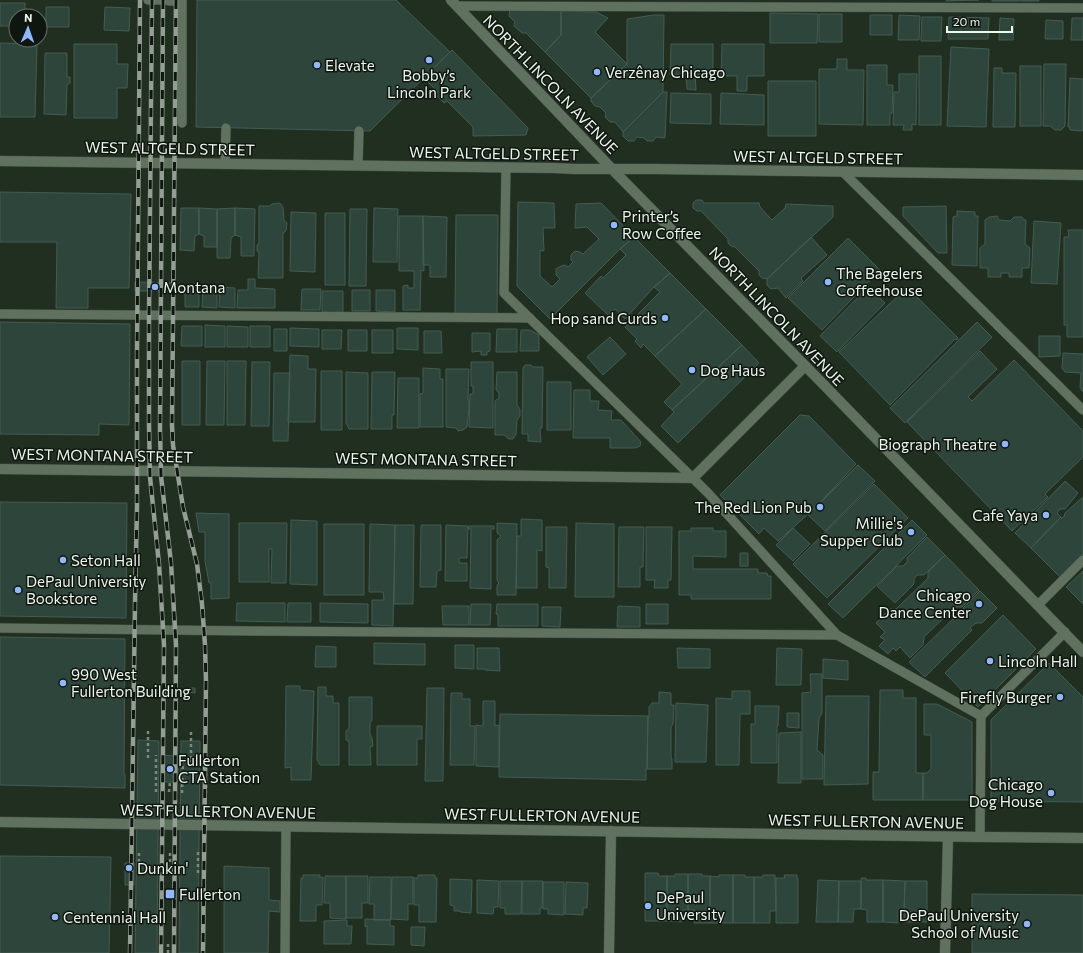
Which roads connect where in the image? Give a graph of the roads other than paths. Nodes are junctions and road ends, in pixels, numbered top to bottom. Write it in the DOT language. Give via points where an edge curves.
graph roads {
  1 [pos="148,0"];
  2 [pos="169,0"];
  3 [pos="454,3"];
  4 [pos="1083,8"];
  5 [pos="182,123"];
  6 [pos="226,128"];
  7 [pos="359,131"];
  8 [pos="0,161"];
  9 [pos="225,164"];
  10 [pos="358,166"];
  11 [pos="506,167"];
  12 [pos="612,169"];
  13 [pos="843,172"];
  14 [pos="1083,175"];
  15 [pos="0,314"];
  16 [pos="530,318"];
  17 [pos="805,366"];
  18 [pos="1083,410"];
  19 [pos="0,469"];
  20 [pos="693,478"];
  21 [pos="1083,560"];
  22 [pos="1038,605"];
  23 [pos="0,628"];
  24 [pos="1064,632"];
  25 [pos="837,635"];
  26 [pos="1083,652"];
  27 [pos="981,716"];
  28 [pos="0,822"];
  29 [pos="286,827"];
  30 [pos="611,832"];
  31 [pos="948,837"];
  32 [pos="980,838"];
  33 [pos="1083,838"];
  34 [pos="285,953"];
  35 [pos="609,953"];
  36 [pos="945,953"];
  1 -- 2 [label="lane"];
  2 -- 5 [label="lane" via="182,1"];
  3 -- 4 [label="lane"];
  3 -- 12 [label="street, NORTH LINCOLN AVENUE"];
  6 -- 9 [label="lane"];
  7 -- 10 [label="lane"];
  8 -- 9 [label="street, WEST ALTGELD STREET"];
  9 -- 10 [label="street, WEST ALTGELD STREET"];
  10 -- 11 [label="street, WEST ALTGELD STREET"];
  11 -- 12 [label="street, WEST ALTGELD STREET"];
  11 -- 16 [label="lane" via="504,293"];
  12 -- 13 [label="street, WEST ALTGELD STREET"];
  12 -- 17 [label="street, NORTH LINCOLN AVENUE"];
  13 -- 14 [label="street, WEST ALTGELD STREET"];
  13 -- 18 [label="lane"];
  15 -- 16 [label="lane"];
  16 -- 20 [label="lane"];
  17 -- 20 [label="street"];
  17 -- 22 [label="street, NORTH LINCOLN AVENUE"];
  19 -- 20 [label="street, WEST MONTANA STREET"];
  20 -- 25 [label="lane"];
  21 -- 22 [label="lane"];
  22 -- 24 [label="street, NORTH LINCOLN AVENUE"];
  23 -- 25 [label="lane"];
  24 -- 26 [label="street, NORTH LINCOLN AVENUE"];
  24 -- 27 [label="lane"];
  25 -- 27 [label="lane"];
  27 -- 32 [label="lane"];
  28 -- 29 [label="street, WEST FULLERTON AVENUE"];
  29 -- 30 [label="street, WEST FULLERTON AVENUE"];
  29 -- 34 [label="lane"];
  30 -- 31 [label="street, WEST FULLERTON AVENUE"];
  30 -- 35 [label="street"];
  31 -- 32 [label="street, WEST FULLERTON AVENUE"];
  31 -- 36 [label="street"];
  32 -- 33 [label="street, WEST FULLERTON AVENUE"];
}
